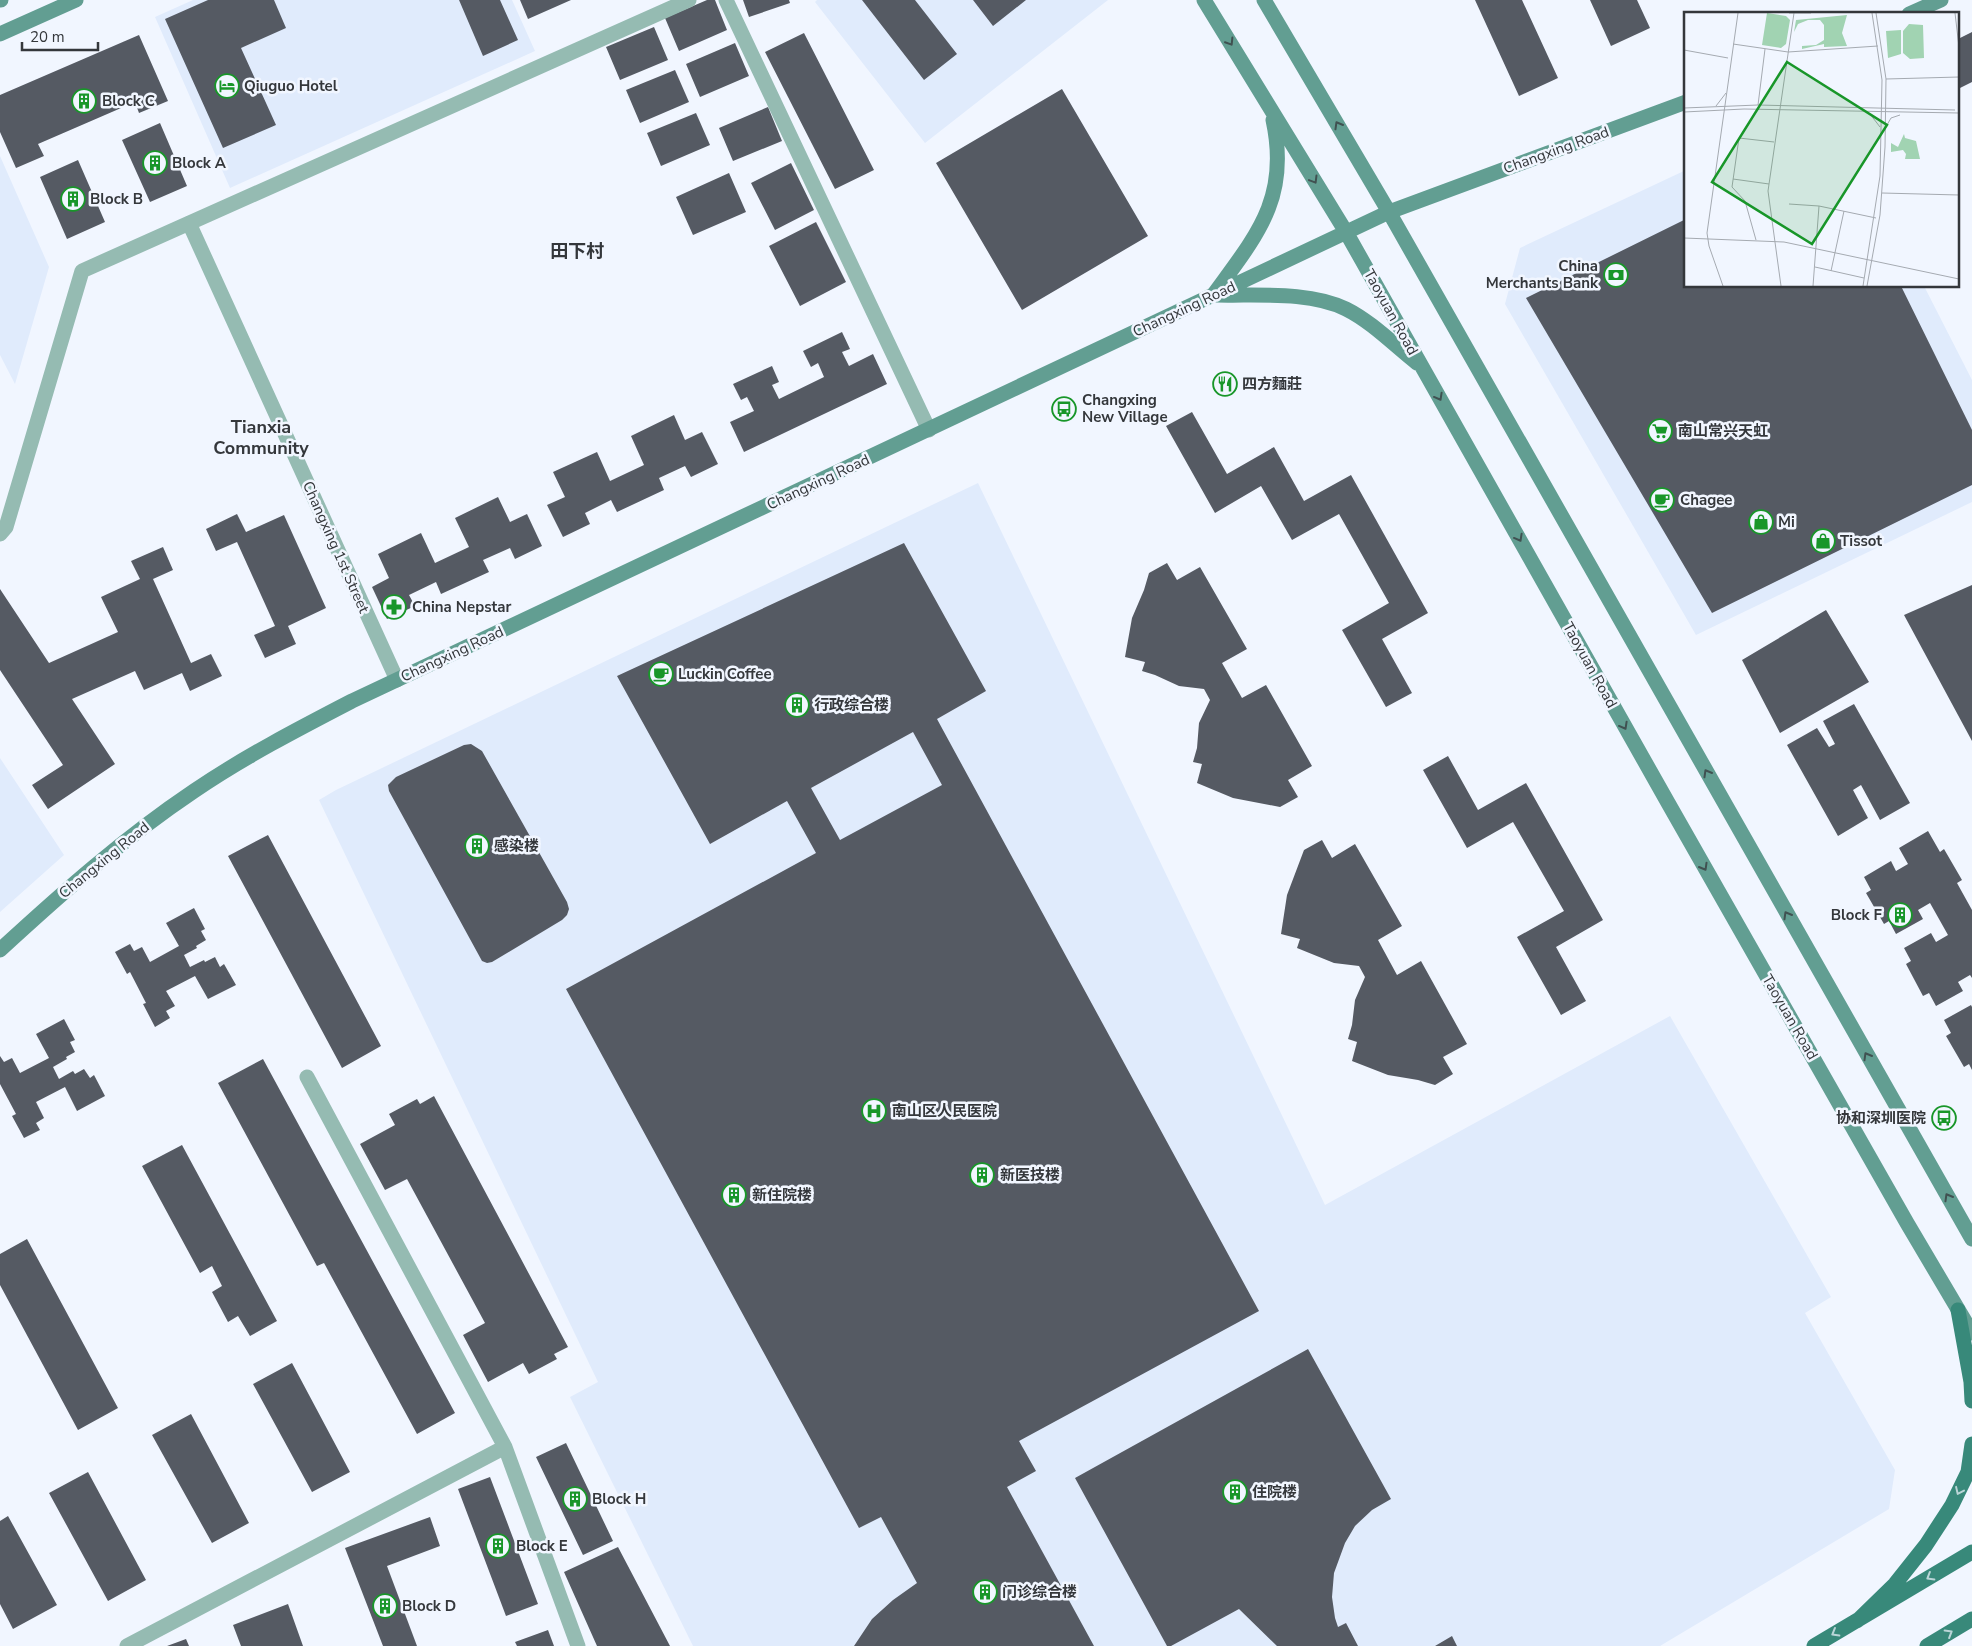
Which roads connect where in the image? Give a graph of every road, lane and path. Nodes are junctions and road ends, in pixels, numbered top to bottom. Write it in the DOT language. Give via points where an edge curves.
graph roads {
  1 [pos="76,0"];
  2 [pos="689,0"];
  3 [pos="726,0"];
  4 [pos="1204,0"];
  5 [pos="1264,0"];
  6 [pos="1941,0"];
  7 [pos="1914,12"];
  8 [pos="0,34"];
  9 [pos="1266,100"];
  10 [pos="1684,103"];
  11 [pos="1389,212"];
  12 [pos="189,223"];
  13 [pos="1346,232"];
  14 [pos="1213,295"];
  15 [pos="1422,367"];
  16 [pos="929,430"];
  17 [pos="0,534"];
  18 [pos="397,680"];
  19 [pos="0,950"];
  20 [pos="307,1077"];
  21 [pos="1972,1239"];
  22 [pos="1958,1310"];
  23 [pos="1972,1333"];
  24 [pos="1972,1401"];
  25 [pos="1972,1444"];
  26 [pos="505,1447"];
  27 [pos="1972,1552"];
  28 [pos="1972,1619"];
  29 [pos="1857,1621"];
  30 [pos="127,1646"];
  31 [pos="578,1646"];
  32 [pos="1814,1646"];
  33 [pos="1927,1646"];
  1 -- 8 [label="main road"];
  2 -- 12 [label="street"];
  3 -- 16 [label="street"];
  4 -- 9 [label="main road, Taoyuan Road, one-way"];
  11 -- 5 [label="main road, one-way"];
  6 -- 7 [label="main road"];
  9 -- 13 [label="main road, Taoyuan Road, one-way"];
  9 -- 14 [label="main road" via="1278,148 1273,196 1258,232"];
  10 -- 11 [label="main road, Changxing Road"];
  11 -- 13 [label="main road, Changxing Road"];
  21 -- 11 [label="main road, one-way"];
  12 -- 17 [label="street" via="82,271 6,527"];
  12 -- 18 [label="street, Changxing 1st Street"];
  13 -- 14 [label="main road, Changxing Road"];
  13 -- 15 [label="main road, Taoyuan Road"];
  14 -- 15 [label="main road" via="1311,298 1329,303 1362,319"];
  14 -- 16 [label="main road, Changxing Road"];
  15 -- 22 [label="main road, Taoyuan Road, one-way"];
  16 -- 18 [label="main road, Changxing Road"];
  18 -- 19 [label="main road, Changxing Road" via="297,729 193,792 95,865"];
  20 -- 26 [label="street"];
  22 -- 23 [label="main road, Taoyuan Road"];
  22 -- 24 [label="main road"];
  25 -- 29 [label="main road, one-way" via="1968,1472 1952,1505 1895,1584"];
  26 -- 30 [label="street"];
  26 -- 31 [label="street"];
  27 -- 29 [label="main road, one-way"];
  33 -- 28 [label="main road, one-way"];
  29 -- 32 [label="main road, one-way"];
}
